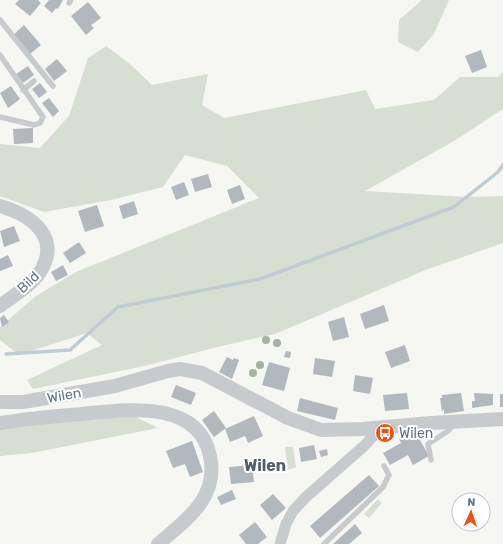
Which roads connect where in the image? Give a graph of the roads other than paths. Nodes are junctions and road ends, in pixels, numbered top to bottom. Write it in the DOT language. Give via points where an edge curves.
graph roads {
  1 [pos="0,20"];
  2 [pos="0,56"];
  3 [pos="34,81"];
  4 [pos="52,86"];
  5 [pos="23,90"];
  6 [pos="0,116"];
  7 [pos="0,206"];
  8 [pos="0,306"];
  9 [pos="0,402"];
  10 [pos="503,419"];
  11 [pos="0,422"];
  12 [pos="456,422"];
  13 [pos="375,428"];
  14 [pos="431,460"];
  15 [pos="384,466"];
  16 [pos="158,544"];
  17 [pos="280,544"];
  18 [pos="324,544"];
  1 -- 4 [label="lane"];
  2 -- 5 [label="lane"];
  3 -- 5 [label="lane"];
  5 -- 6 [label="lane" via="44,117 40,123 34,125"];
  7 -- 8 [label="street, Bild" via="33,221 42,231 47,248 40,272 31,283"];
  9 -- 13 [label="street, Wilen" via="23,402 115,386 180,369 202,373 312,428 333,431"];
  10 -- 12 [label="street, Wilen"];
  11 -- 16 [label="street, Wilen" via="131,409 161,412 176,416 189,424 207,444 212,476 203,502"];
  12 -- 13 [label="street, Wilen"];
  12 -- 14 [label="lane" via="448,431 428,444"];
  13 -- 17 [label="street" via="376,433 364,446 306,497 294,511 286,524"];
  15 -- 18 [label="lane" via="389,475 383,487"];
}
